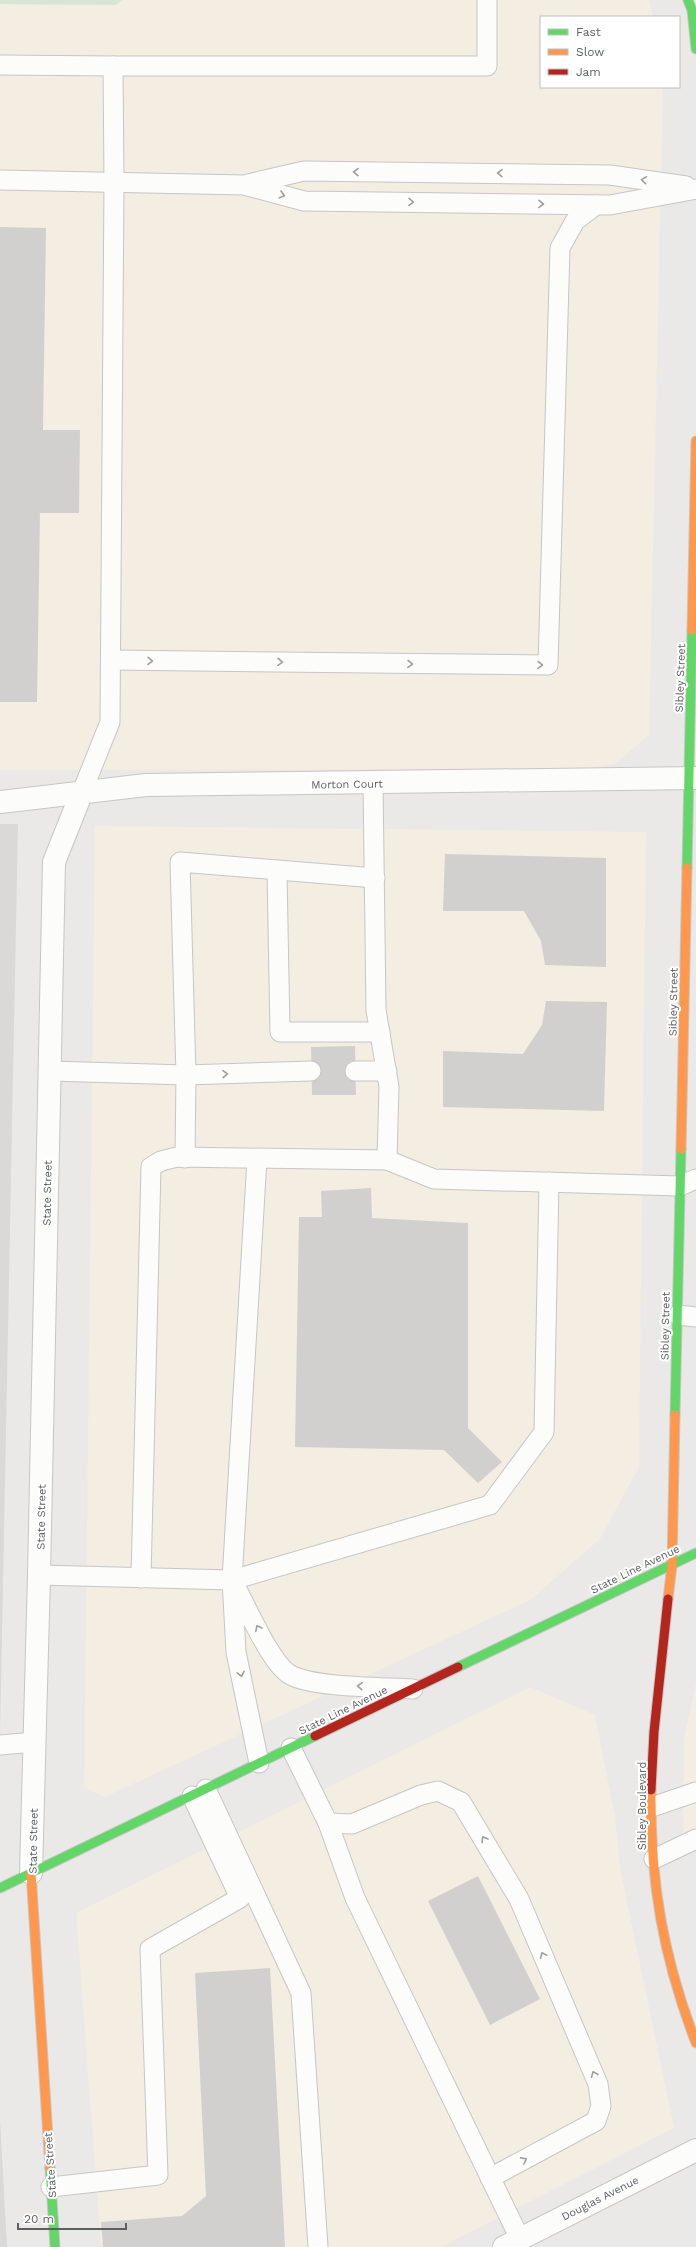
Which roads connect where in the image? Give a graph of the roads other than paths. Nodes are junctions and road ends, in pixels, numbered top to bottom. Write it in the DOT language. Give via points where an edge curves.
graph roads {
  1 [pos="488,0"];
  2 [pos="688,0"];
  3 [pos="696,49"];
  4 [pos="0,65"];
  5 [pos="112,66"];
  6 [pos="378,172"];
  7 [pos="0,180"];
  8 [pos="114,182"];
  9 [pos="244,185"];
  10 [pos="696,188"];
  11 [pos="377,201"];
  12 [pos="596,205"];
  13 [pos="696,441"];
  14 [pos="111,660"];
  15 [pos="692,778"];
  16 [pos="373,783"];
  17 [pos="82,792"];
  18 [pos="0,802"];
  19 [pos="278,872"];
  20 [pos="375,878"];
  21 [pos="691,950"];
  22 [pos="380,1032"];
  23 [pos="50,1071"];
  24 [pos="311,1071"];
  25 [pos="355,1071"];
  26 [pos="387,1071"];
  27 [pos="186,1075"];
  28 [pos="185,1158"];
  29 [pos="257,1158"];
  30 [pos="388,1160"];
  31 [pos="549,1182"];
  32 [pos="688,1182"];
  33 [pos="687,1316"];
  34 [pos="696,1553"];
  35 [pos="672,1565"];
  36 [pos="40,1575"];
  37 [pos="141,1578"];
  38 [pos="232,1580"];
  39 [pos="413,1689"];
  40 [pos="35,1742"];
  41 [pos="0,1744"];
  42 [pos="291,1748"];
  43 [pos="259,1764"];
  44 [pos="199,1792"];
  45 [pos="696,1792"];
  46 [pos="652,1807"];
  47 [pos="328,1823"];
  48 [pos="696,1839"];
  49 [pos="654,1859"];
  50 [pos="31,1873"];
  51 [pos="0,1888"];
  52 [pos="696,2043"];
  53 [pos="696,2150"];
  54 [pos="490,2178"];
  55 [pos="51,2187"];
  56 [pos="512,2243"];
  57 [pos="55,2247"];
  58 [pos="318,2247"];
  1 -- 5 [label="lane" via="487,66"];
  2 -- 3 [label="main road" via="692,10"];
  4 -- 5 [label="lane"];
  5 -- 8 [label="lane"];
  6 -- 9 [label="lane, one-way" via="304,171"];
  10 -- 6 [label="lane, one-way" via="610,175"];
  6 -- 11 [label="lane"];
  7 -- 8 [label="lane"];
  8 -- 9 [label="lane"];
  8 -- 14 [label="lane"];
  9 -- 11 [label="lane, one-way" via="304,200"];
  10 -- 12 [label="lane" via="610,206"];
  11 -- 12 [label="lane, one-way"];
  14 -- 12 [label="lane, one-way" via="548,665 560,248 575,221"];
  13 -- 15 [label="main road, Sibley Street"];
  14 -- 17 [label="lane" via="110,722"];
  15 -- 16 [label="street, Morton Court"];
  15 -- 21 [label="main road, Sibley Street"];
  16 -- 17 [label="street, Morton Court" via="146,785"];
  16 -- 20 [label="lane"];
  17 -- 18 [label="street, Morton Court"];
  17 -- 23 [label="street, State Street" via="54,862"];
  19 -- 20 [label="lane"];
  19 -- 22 [label="lane" via="280,1032"];
  19 -- 27 [label="lane" via="180,862"];
  20 -- 22 [label="lane" via="376,1010"];
  21 -- 32 [label="main road, Sibley Street"];
  22 -- 26 [label="lane"];
  23 -- 27 [label="lane"];
  23 -- 36 [label="street, State Street"];
  27 -- 24 [label="lane, one-way"];
  25 -- 26 [label="lane"];
  26 -- 30 [label="lane"];
  27 -- 28 [label="lane"];
  28 -- 29 [label="lane"];
  28 -- 37 [label="lane" via="161,1161 151,1167 149,1179"];
  29 -- 30 [label="lane"];
  29 -- 38 [label="lane"];
  30 -- 31 [label="lane" via="434,1179"];
  31 -- 32 [label="lane"];
  31 -- 38 [label="lane" via="544,1432 490,1505"];
  32 -- 33 [label="main road, Sibley Street"];
  33 -- 35 [label="main road, Sibley Street"];
  34 -- 35 [label="main road, State Line Avenue"];
  35 -- 39 [label="main road, State Line Avenue"];
  35 -- 46 [label="main road, Sibley Boulevard" via="655,1712"];
  36 -- 37 [label="lane"];
  36 -- 40 [label="street, State Street"];
  37 -- 38 [label="lane"];
  39 -- 38 [label="lane, one-way" via="307,1682 288,1674 274,1659"];
  38 -- 43 [label="lane, one-way" via="236,1652"];
  39 -- 42 [label="main road, State Line Avenue"];
  40 -- 41 [label="lane"];
  40 -- 50 [label="street, State Street"];
  42 -- 43 [label="main road, State Line Avenue"];
  42 -- 47 [label="lane"];
  43 -- 44 [label="main road, State Line Avenue"];
  44 -- 50 [label="main road, State Line Avenue"];
  44 -- 55 [label="lane" via="240,1898 150,1949 158,2175"];
  44 -- 58 [label="lane" via="301,1993"];
  45 -- 46 [label="lane"];
  46 -- 49 [label="main road, Sibley Boulevard"];
  47 -- 54 [label="lane" via="355,1898"];
  54 -- 47 [label="lane, one-way" via="596,2121 601,2106 596,2077 519,1899 461,1802 438,1790 352,1824"];
  48 -- 49 [label="lane"];
  49 -- 52 [label="main road, Sibley Boulevard" via="656,1900 672,1970 686,2020"];
  50 -- 51 [label="main road, State Line Avenue"];
  50 -- 55 [label="main road, State Street"];
  53 -- 56 [label="street, Douglas Avenue"];
  54 -- 56 [label="lane"];
  55 -- 57 [label="main road, State Street"];
}
